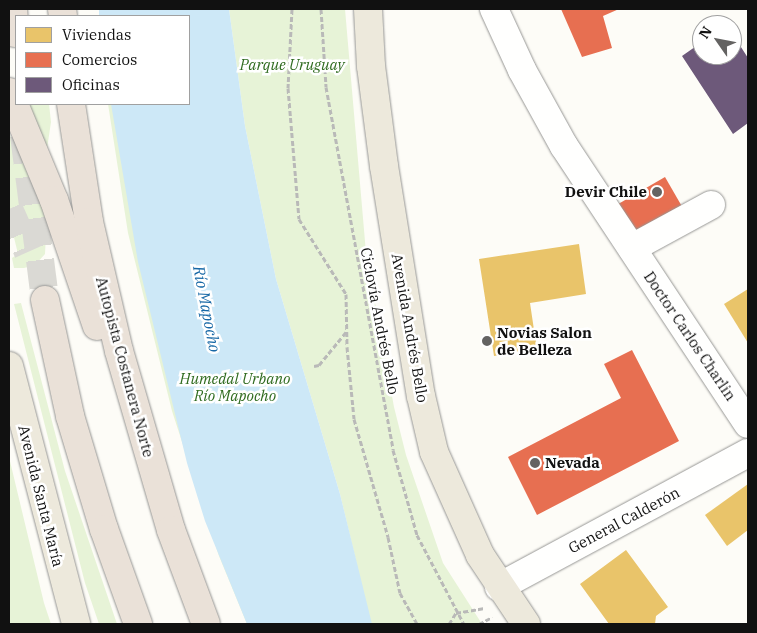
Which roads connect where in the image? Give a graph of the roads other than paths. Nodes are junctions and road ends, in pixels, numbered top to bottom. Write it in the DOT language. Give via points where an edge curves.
graph roads {
  1 [pos="368,9"];
  2 [pos="494,9"];
  3 [pos="9,92"];
  4 [pos="71,105"];
  5 [pos="711,204"];
  6 [pos="632,248"];
  7 [pos="45,300"];
  8 [pos="9,366"];
  9 [pos="748,424"];
  10 [pos="140,429"];
  11 [pos="748,453"];
  12 [pos="499,587"];
  13 [pos="76,624"];
  14 [pos="138,624"];
  15 [pos="206,624"];
  16 [pos="526,624"];
  1 -- 12 [label="main road, Avenida Andrés Bello" via="376,109 420,396 434,452 450,493"];
  2 -- 6 [label="street, Doctor Carlos Charlin" via="544,112"];
  3 -- 10 [label="highway" via="42,167 90,309"];
  4 -- 10 [label="highway, Autopista Costanera Norte" via="104,294"];
  5 -- 6 [label="street"];
  6 -- 9 [label="street, Doctor Carlos Charlin"];
  7 -- 14 [label="highway" via="70,416 104,530"];
  8 -- 13 [label="main road, Avenida Santa María"];
  10 -- 15 [label="highway, Autopista Costanera Norte" via="171,530"];
  11 -- 12 [label="street, General Calderón"];
  12 -- 16 [label="main road, Avenida Andrés Bello"];
}
